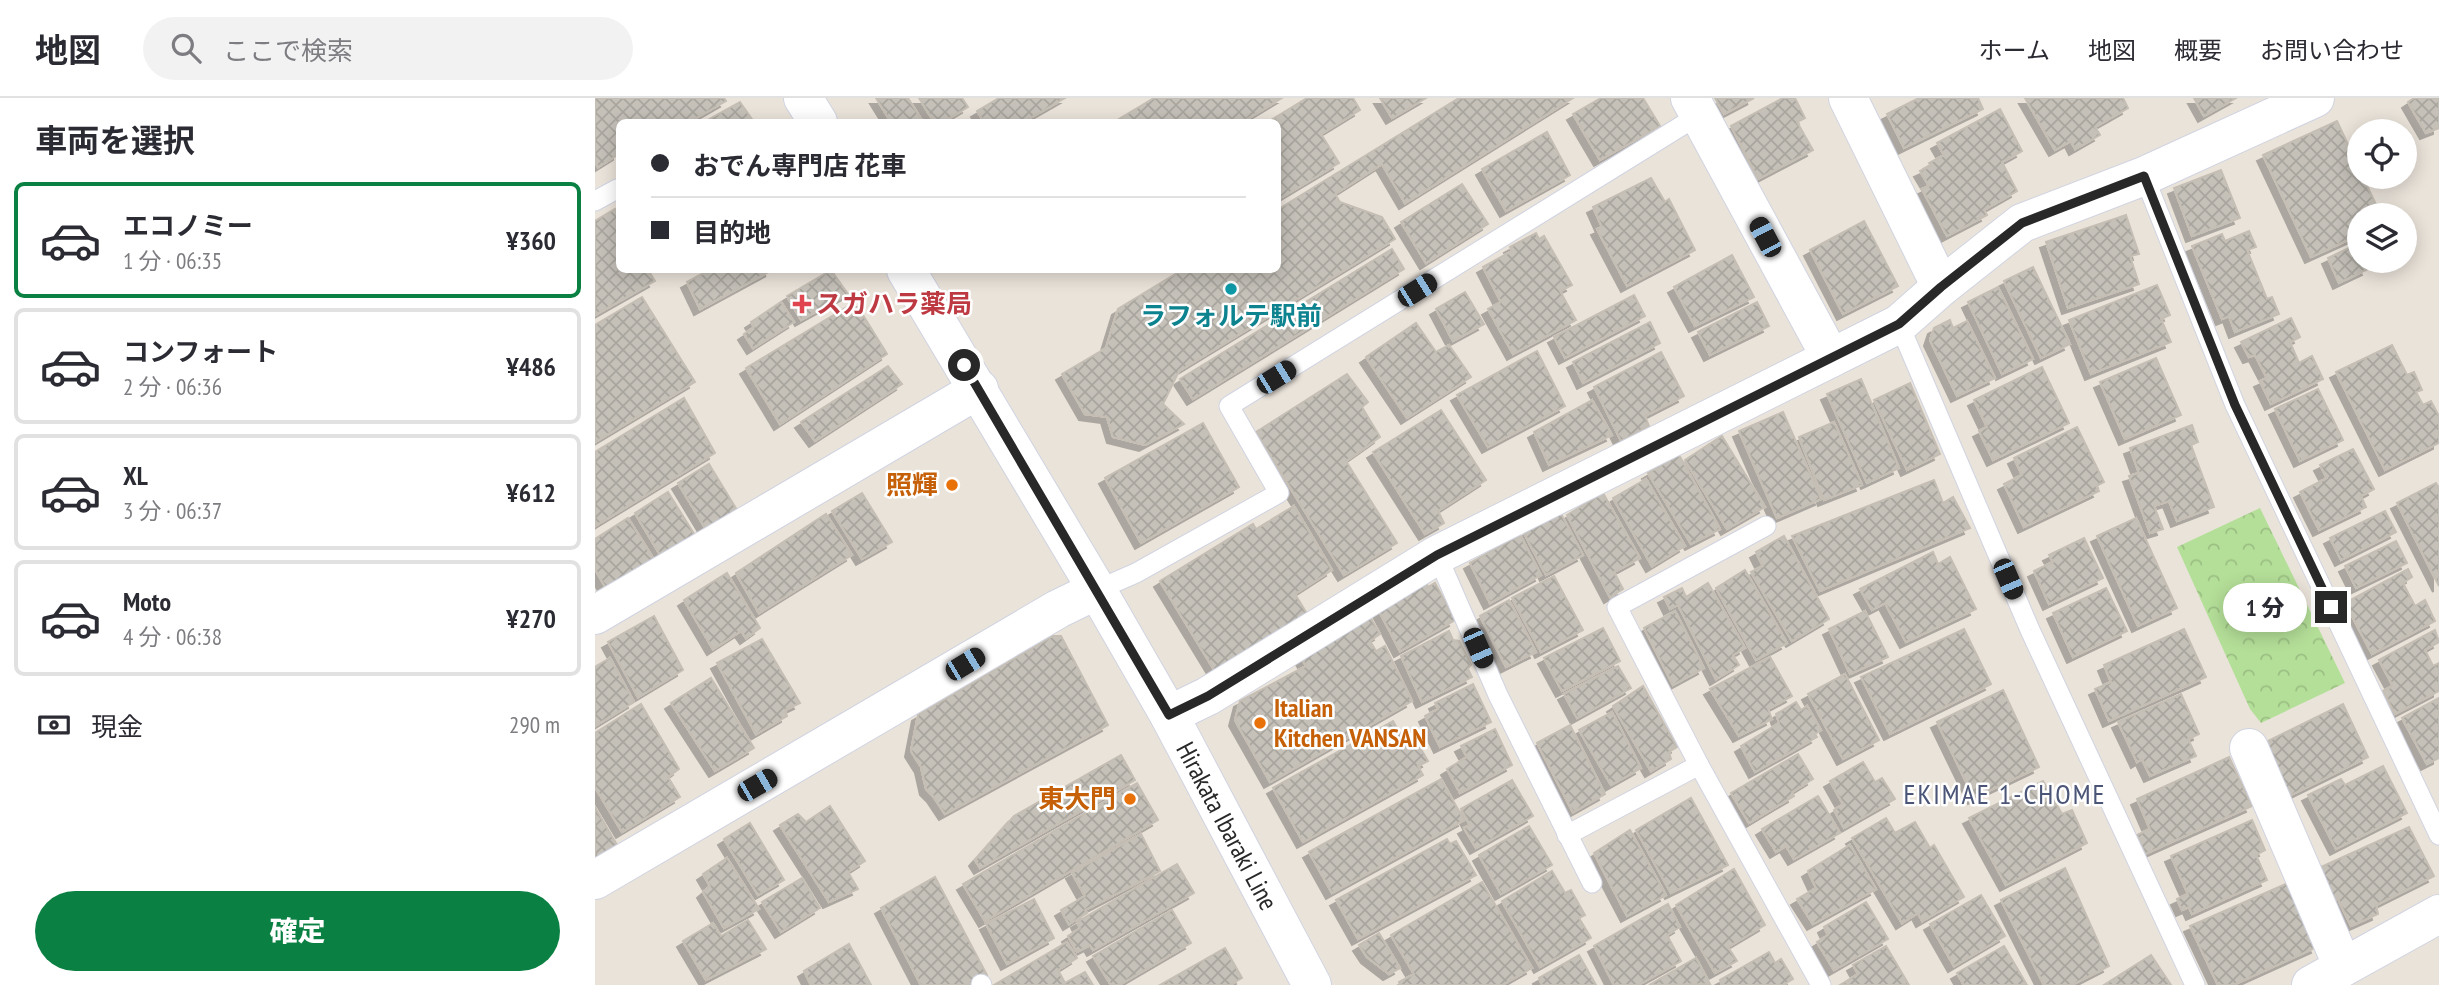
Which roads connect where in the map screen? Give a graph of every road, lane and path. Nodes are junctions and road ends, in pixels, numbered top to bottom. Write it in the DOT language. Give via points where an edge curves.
graph roads {
  1 [pos="803,98"];
  2 [pos="1848,98"];
  3 [pos="2315,98"];
  4 [pos="1694,107"];
  5 [pos="816,119"];
  6 [pos="2144,176"];
  7 [pos="616,190"];
  8 [pos="595,201"];
  9 [pos="908,273"];
  10 [pos="1941,287"];
  11 [pos="1899,324"];
  12 [pos="1831,358"];
  13 [pos="979,389"];
  14 [pos="1766,526"];
  15 [pos="1437,555"];
  16 [pos="1097,590"];
  17 [pos="598,607"];
  18 [pos="1169,715"];
  19 [pos="2249,748"];
  20 [pos="1699,765"];
  21 [pos="1567,835"];
  22 [pos="2439,835"];
  23 [pos="595,880"];
  24 [pos="1592,883"];
  25 [pos="2439,914"];
  26 [pos="2327,976"];
  27 [pos="1313,984"];
  28 [pos="1821,985"];
  29 [pos="2195,985"];
  1 -- 5 [label="street"];
  2 -- 10 [label="street"];
  3 -- 6 [label="street"];
  4 -- 12 [label="street"];
  4 -- 16 [label="lane" via="1229,407 1279,493"];
  6 -- 10 [label="street" via="2022,223"];
  6 -- 22 [label="lane" via="2235,405"];
  7 -- 8 [label="lane"];
  9 -- 13 [label="street, Hirakata Ibaraki Line"];
  10 -- 11 [label="street"];
  11 -- 12 [label="street"];
  11 -- 29 [label="lane" via="2030,630"];
  12 -- 15 [label="street"];
  13 -- 16 [label="street, Hirakata Ibaraki Line"];
  13 -- 17 [label="street"];
  14 -- 20 [label="lane" via="1617,607"];
  15 -- 18 [label="street" via="1208,696"];
  15 -- 21 [label="lane" via="1498,695"];
  16 -- 18 [label="street, Hirakata Ibaraki Line"];
  16 -- 23 [label="street"];
  18 -- 27 [label="street, Hirakata Ibaraki Line"];
  19 -- 26 [label="street"];
  20 -- 21 [label="lane"];
  20 -- 28 [label="lane"];
  21 -- 24 [label="lane"];
  25 -- 26 [label="street"];
}
